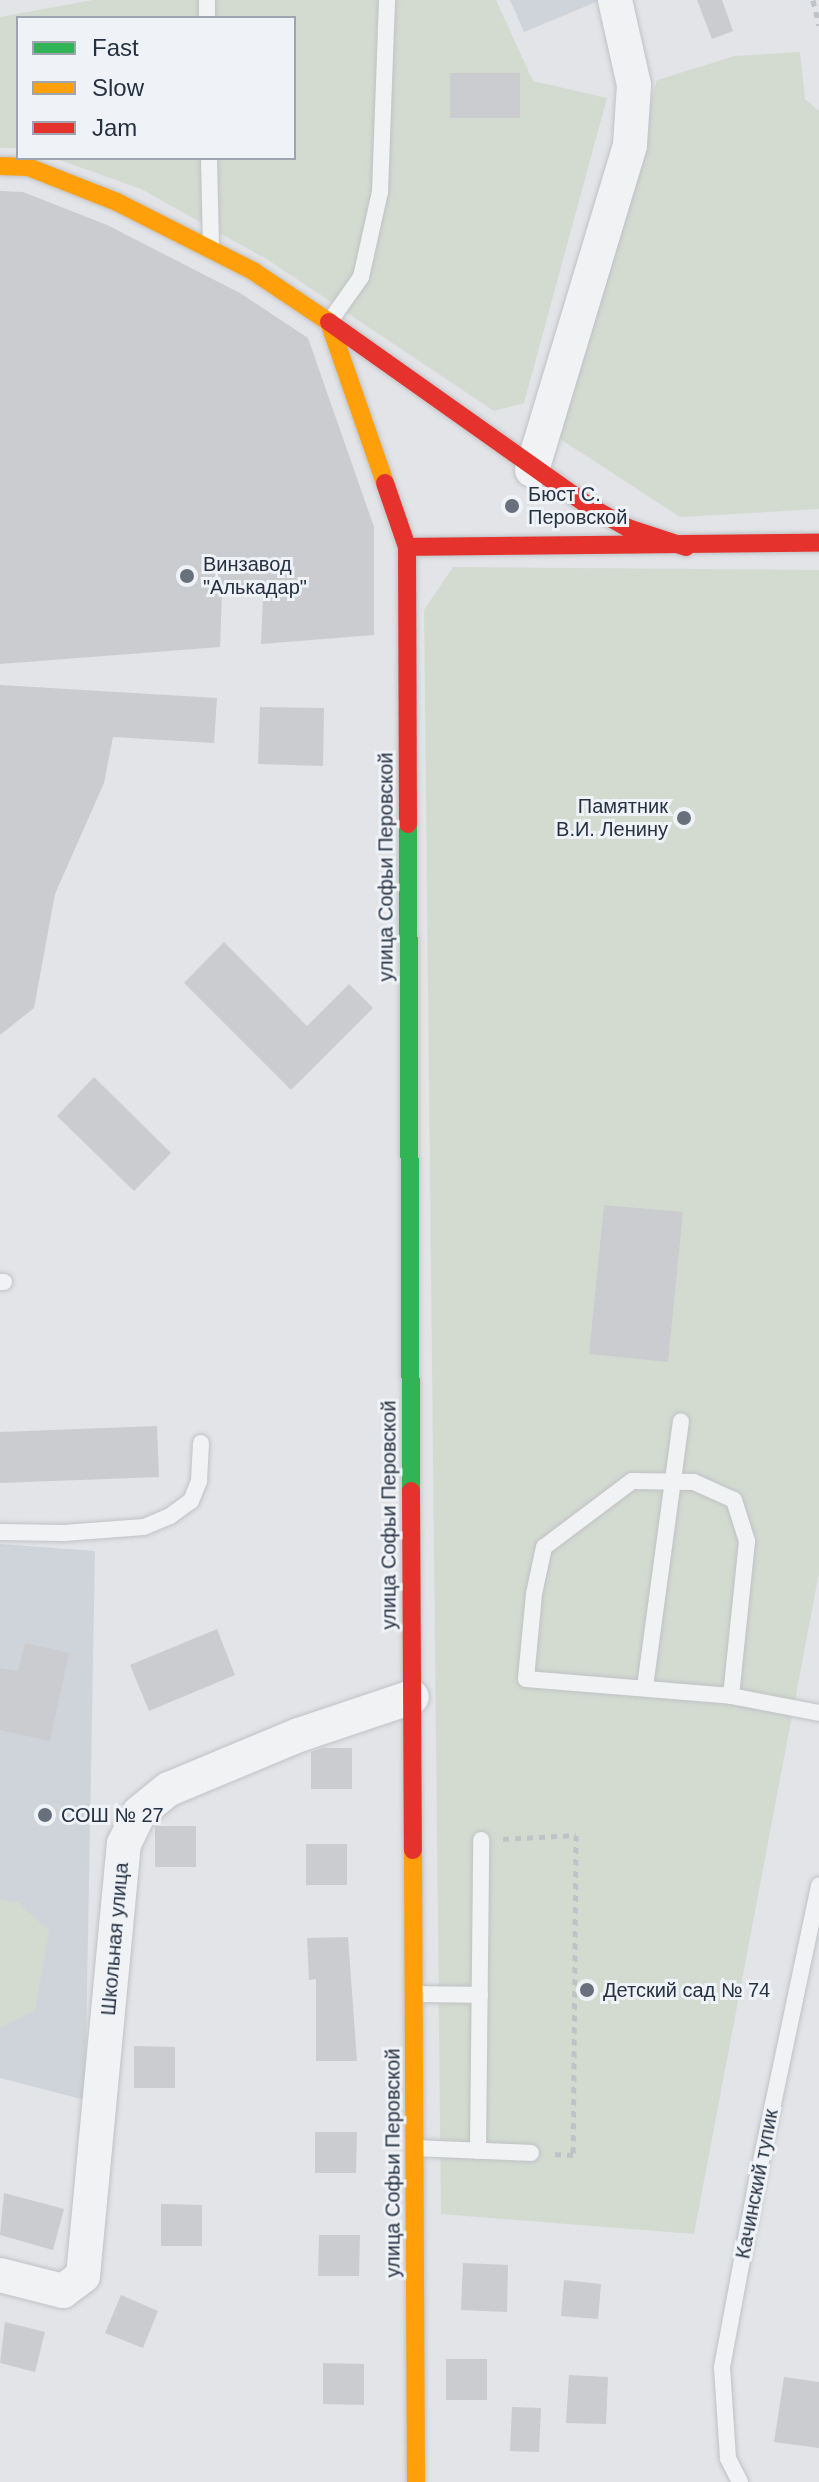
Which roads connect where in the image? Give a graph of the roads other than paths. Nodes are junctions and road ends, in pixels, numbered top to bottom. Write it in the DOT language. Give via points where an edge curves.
graph roads {
  1 [pos="387,0"];
  2 [pos="615,0"];
  3 [pos="209,160"];
  4 [pos="0,166"];
  5 [pos="211,248"];
  6 [pos="329,322"];
  7 [pos="532,470"];
  8 [pos="819,543"];
  9 [pos="407,547"];
  10 [pos="686,547"];
  11 [pos="681,1421"];
  12 [pos="201,1443"];
  13 [pos="0,1532"];
  14 [pos="645,1687"];
  15 [pos="731,1696"];
  16 [pos="412,1697"];
  17 [pos="819,1713"];
  18 [pos="481,1840"];
  19 [pos="819,1885"];
  20 [pos="414,1994"];
  21 [pos="480,1995"];
  22 [pos="415,2148"];
  23 [pos="478,2151"];
  24 [pos="531,2153"];
  25 [pos="0,2275"];
  26 [pos="416,2482"];
  27 [pos="740,2482"];
  1 -- 6 [label="lane" via="380,192 361,277"];
  2 -- 7 [label="street" via="634,85 630,145"];
  3 -- 5 [label="lane"];
  4 -- 5 [label="street" via="28,167 117,202"];
  5 -- 6 [label="street"];
  6 -- 7 [label="street"];
  6 -- 9 [label="street, улица Софьи Перовской"];
  7 -- 10 [label="street" via="628,528"];
  8 -- 10 [label="street"];
  9 -- 10 [label="street"];
  9 -- 16 [label="street, улица Софьи Перовской"];
  11 -- 14 [label="lane"];
  12 -- 13 [label="lane" via="199,1481 191,1501 170,1516 144,1527"];
  14 -- 15 [label="lane"];
  14 -- 15 [label="lane" via="526,1679 544,1547 632,1481 694,1482 734,1500 747,1541"];
  15 -- 17 [label="lane"];
  16 -- 20 [label="street, улица Софьи Перовской"];
  16 -- 25 [label="street, Школьная улица" via="299,1735 169,1789 139,1813 124,1844 83,2276 63,2291"];
  18 -- 21 [label="lane"];
  19 -- 27 [label="lane, Качинский тупик" via="722,2367 728,2458"];
  20 -- 21 [label="lane"];
  20 -- 22 [label="street, улица Софьи Перовской"];
  21 -- 23 [label="lane"];
  22 -- 23 [label="lane"];
  22 -- 26 [label="street, улица Софьи Перовской"];
  23 -- 24 [label="lane"];
}
